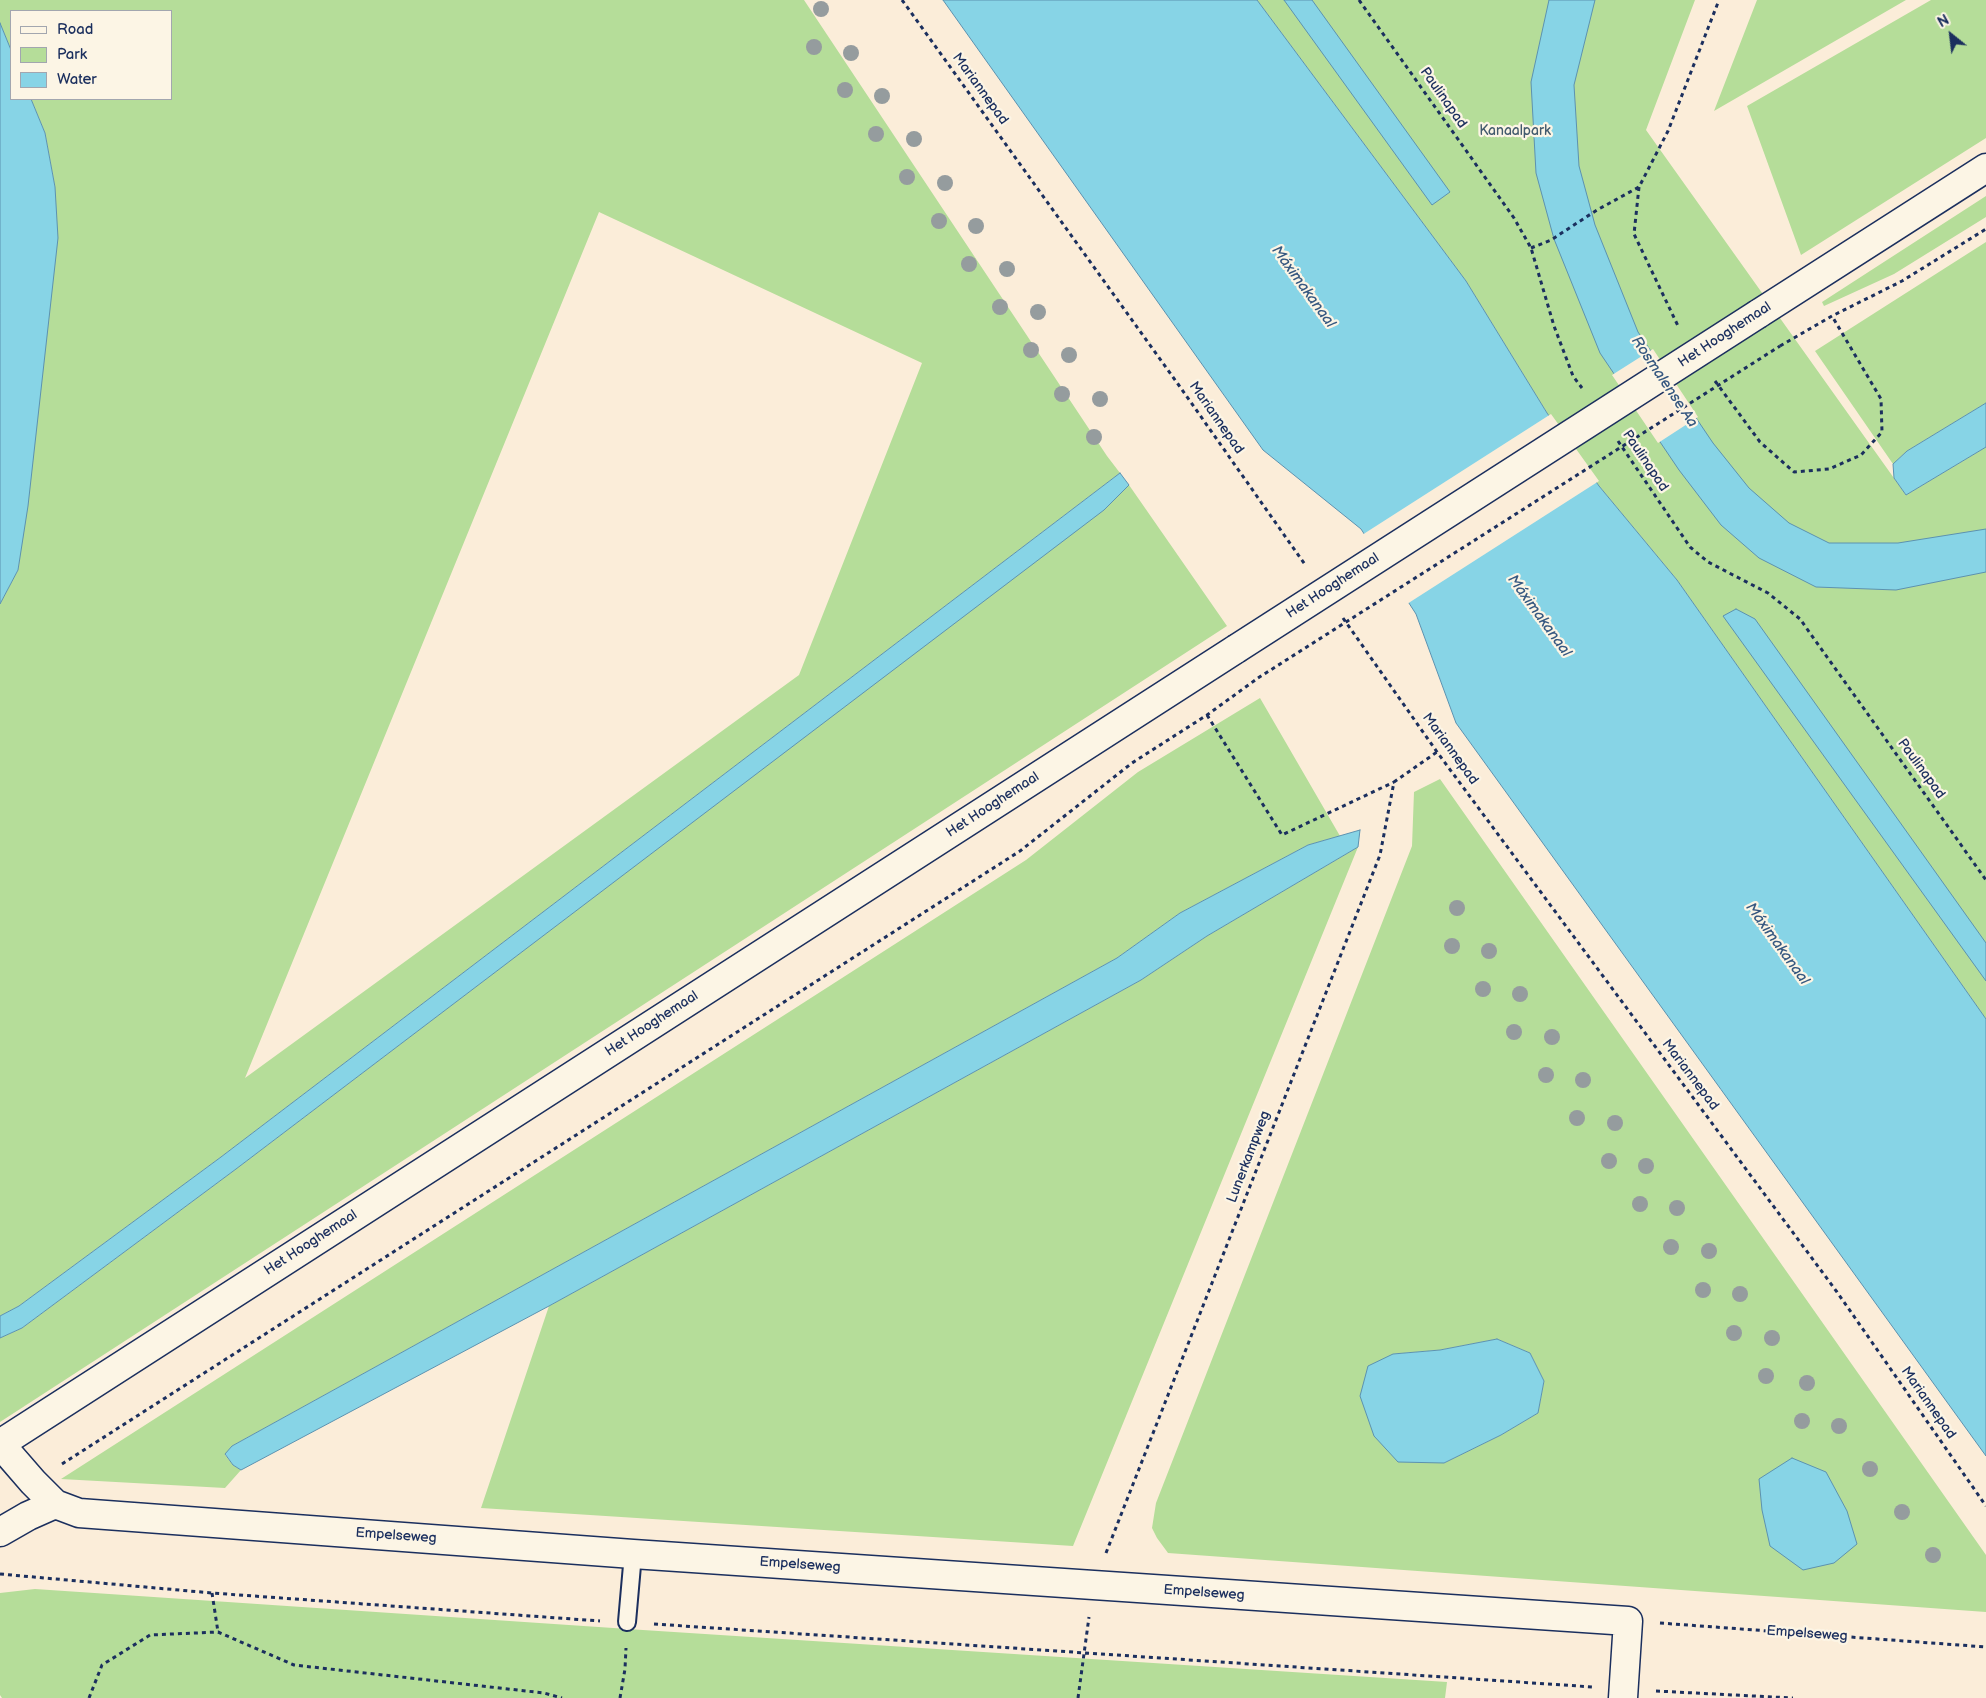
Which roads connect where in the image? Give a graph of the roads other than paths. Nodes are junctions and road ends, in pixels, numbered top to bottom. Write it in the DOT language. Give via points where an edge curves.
graph roads {
  1 [pos="1986,168"];
  2 [pos="0,1444"];
  3 [pos="56,1504"];
  4 [pos="0,1532"];
  5 [pos="633,1554"];
  6 [pos="627,1622"];
  7 [pos="1624,1694"];
  1 -- 2 [label="street, Het Hooghemaal, bridge"];
  2 -- 3 [label="street, Empelseweg"];
  3 -- 4 [label="street"];
  3 -- 5 [label="street, Empelseweg" via="79,1513"];
  5 -- 6 [label="lane"];
  5 -- 7 [label="street, Empelseweg" via="1628,1621"];
}
